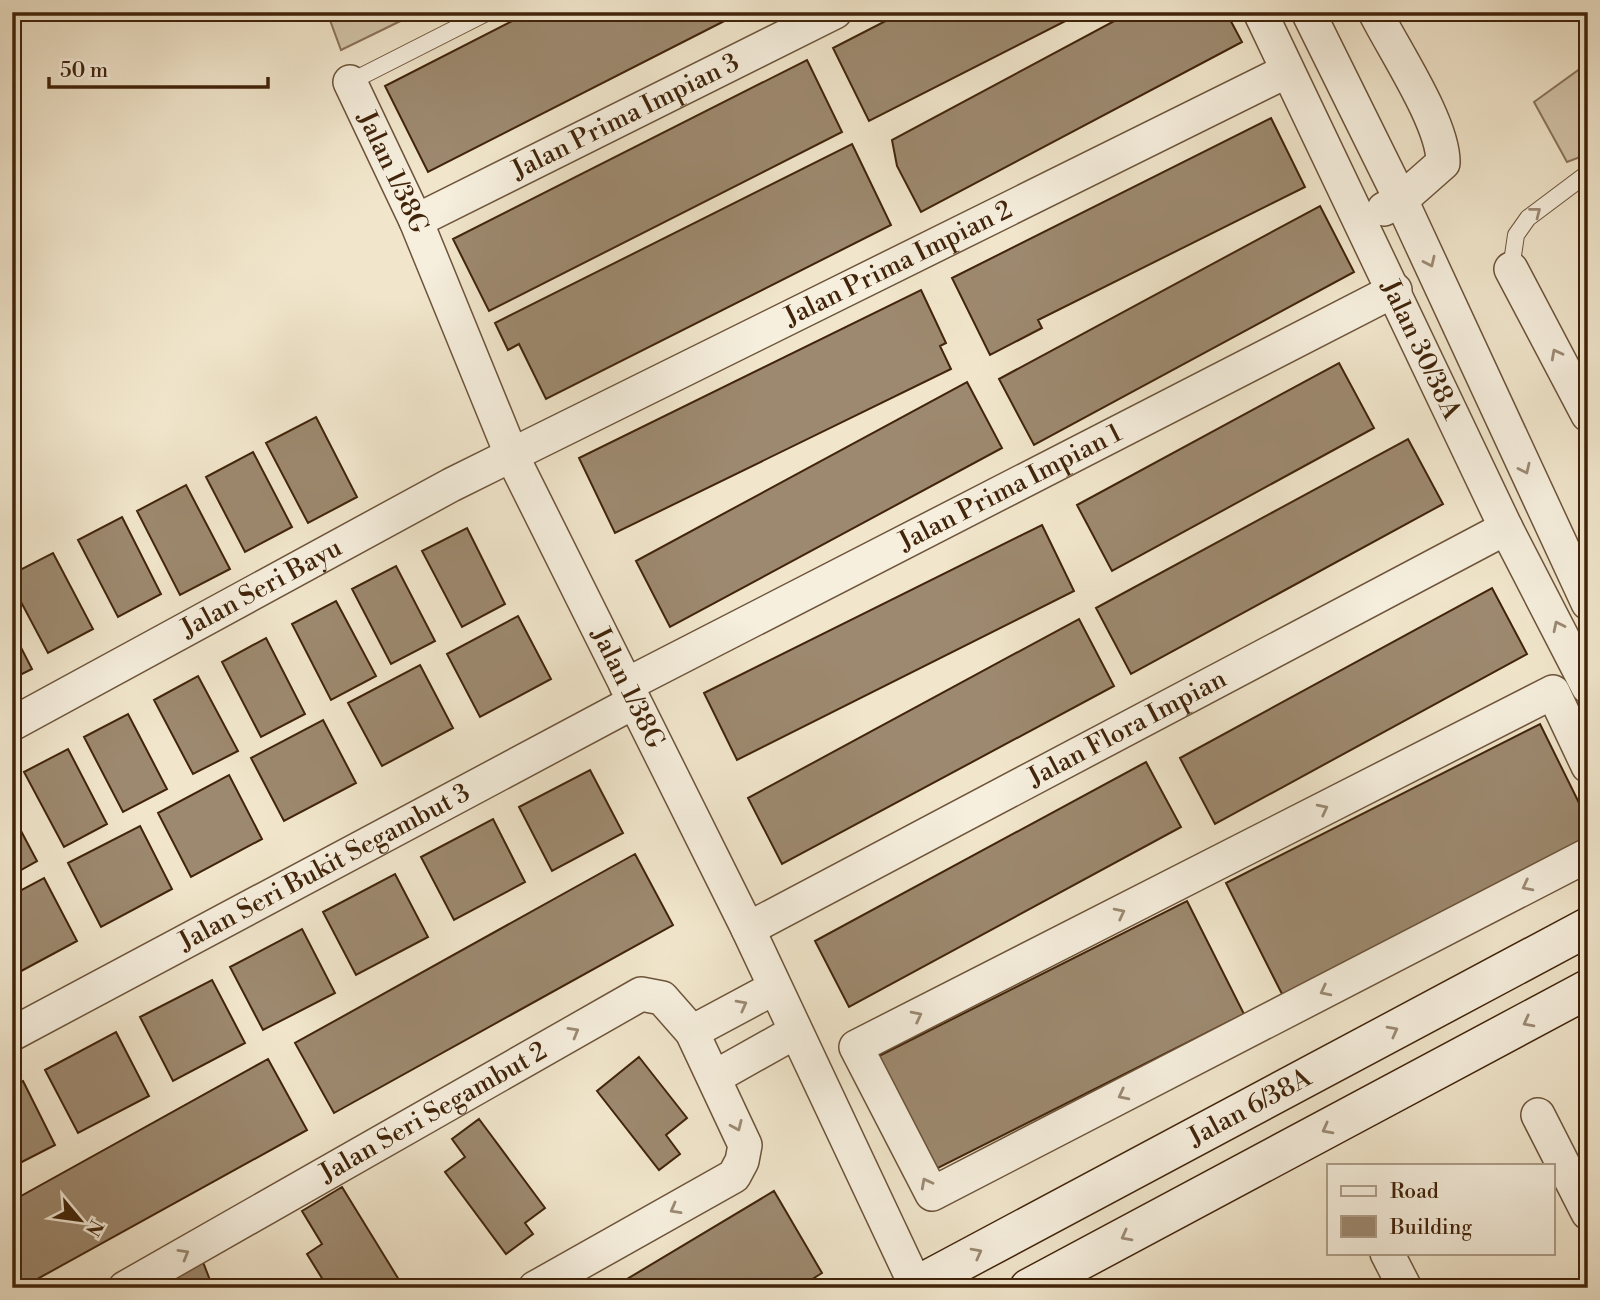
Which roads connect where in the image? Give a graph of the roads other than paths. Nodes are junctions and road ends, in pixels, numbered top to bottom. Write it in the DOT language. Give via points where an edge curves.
graph roads {
  1 [pos="488,12"];
  2 [pos="835,12"];
  3 [pos="1260,12"];
  4 [pos="1308,12"];
  5 [pos="1375,12"];
  6 [pos="1287,71"];
  7 [pos="350,82"];
  8 [pos="1588,173"];
  9 [pos="1401,200"];
  10 [pos="416,221"];
  11 [pos="1358,222"];
  12 [pos="1511,269"];
  13 [pos="1395,290"];
  14 [pos="1588,415"];
  15 [pos="512,456"];
  16 [pos="1506,528"];
  17 [pos="1580,565"];
  18 [pos="1539,589"];
  19 [pos="1588,603"];
  20 [pos="1586,682"];
  21 [pos="1553,692"];
  22 [pos="630,694"];
  23 [pos="12,724"];
  24 [pos="1588,766"];
  25 [pos="1588,855"];
  26 [pos="1588,927"];
  27 [pos="748,929"];
  28 [pos="774,988"];
  29 [pos="1588,989"];
  30 [pos="692,1032"];
  31 [pos="795,1032"];
  32 [pos="12,1034"];
  33 [pos="715,1077"];
  34 [pos="1538,1115"];
  35 [pos="1588,1213"];
  36 [pos="1388,1254"];
  37 [pos="915,1287"];
  38 [pos="125,1288"];
  39 [pos="535,1288"];
  40 [pos="1029,1288"];
  41 [pos="1405,1288"];
  1 -- 7 [label="lane"];
  2 -- 10 [label="street, Jalan Prima Impian 3"];
  3 -- 6 [label="street, Jalan 30/38A"];
  4 -- 9 [label="street, Jalan 30/38A"];
  5 -- 9 [label="street" via="1443,149 1443,163"];
  6 -- 11 [label="street, Jalan 30/38A"];
  6 -- 15 [label="street, Jalan Prima Impian 2"];
  7 -- 10 [label="street, Jalan 1/38G"];
  12 -- 8 [label="lane, one-way" via="1516,235 1528,218"];
  9 -- 11 [label="street"];
  9 -- 17 [label="street, Jalan 30/38A, one-way"];
  10 -- 15 [label="street, Jalan 1/38G"];
  11 -- 13 [label="street, Jalan 30/38A"];
  14 -- 12 [label="street, one-way"];
  13 -- 16 [label="street, Jalan 30/38A"];
  13 -- 22 [label="street, Jalan Prima Impian 1"];
  15 -- 22 [label="street, Jalan 1/38G"];
  15 -- 23 [label="street, Jalan Seri Bayu"];
  16 -- 18 [label="street, Jalan 30/38A"];
  16 -- 27 [label="street, Jalan Flora Impian"];
  17 -- 18 [label="street"];
  17 -- 19 [label="street, Jalan 30/38A"];
  20 -- 18 [label="street, Jalan 30/38A, one-way"];
  20 -- 21 [label="street"];
  21 -- 24 [label="street"];
  25 -- 21 [label="street, one-way" via="932,1194 856,1047"];
  22 -- 27 [label="street, Jalan 1/38G"];
  22 -- 32 [label="street, Jalan Seri Bukit Segambut 3"];
  37 -- 26 [label="street, Jalan 6/38A, one-way"];
  27 -- 28 [label="street, Jalan 1/38G"];
  30 -- 28 [label="street, one-way"];
  28 -- 31 [label="street, Jalan 1/38G"];
  29 -- 40 [label="street, one-way"];
  30 -- 33 [label="street, Jalan Seri Segambut 2"];
  38 -- 30 [label="street, Jalan Seri Segambut 2, one-way" via="641,994 662,998"];
  31 -- 33 [label="street"];
  31 -- 37 [label="street, Jalan 1/38G"];
  33 -- 39 [label="street, Jalan Seri Segambut 2, one-way" via="745,1145 734,1176"];
  34 -- 35 [label="street"];
  36 -- 41 [label="street"];
}
